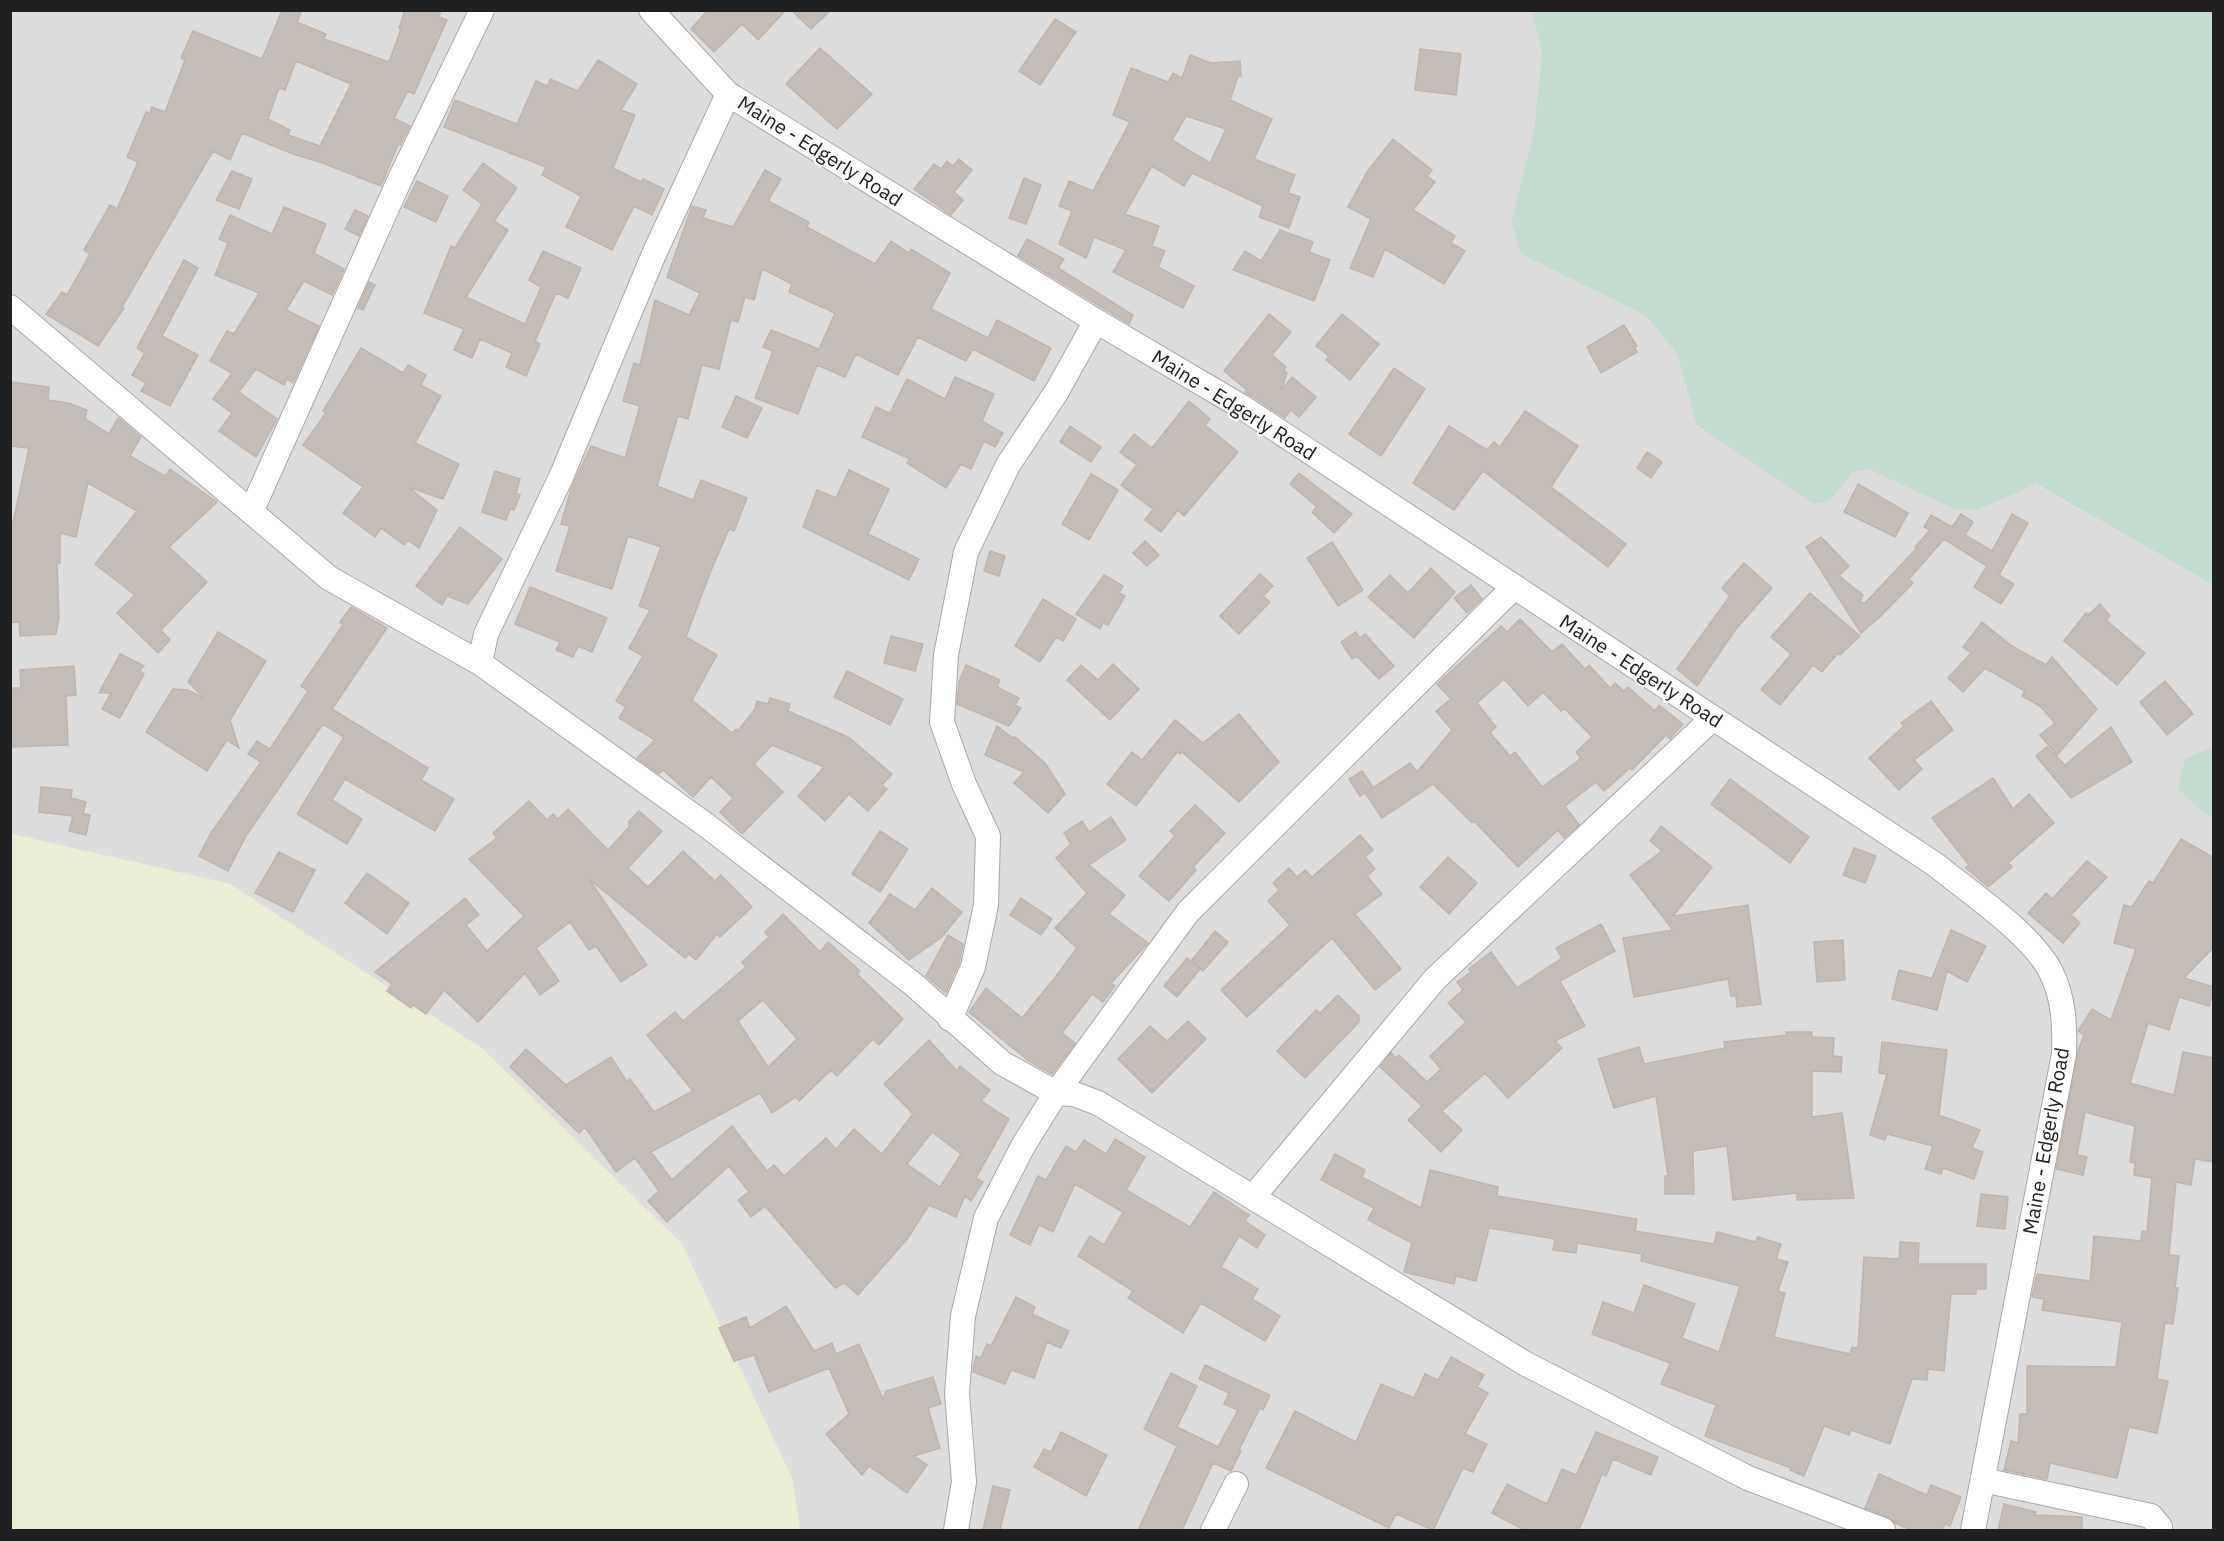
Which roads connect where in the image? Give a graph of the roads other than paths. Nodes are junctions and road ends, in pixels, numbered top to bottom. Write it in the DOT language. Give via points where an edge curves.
graph roads {
  1 [pos="482,10"];
  2 [pos="651,10"];
  3 [pos="728,94"];
  4 [pos="10,307"];
  5 [pos="1096,321"];
  6 [pos="251,512"];
  7 [pos="1514,587"];
  8 [pos="480,663"];
  9 [pos="1713,718"];
  10 [pos="950,1018"];
  11 [pos="1056,1093"];
  12 [pos="1253,1197"];
  13 [pos="1983,1480"];
  14 [pos="1236,1484"];
  15 [pos="956,1530"];
  16 [pos="1213,1530"];
  17 [pos="1883,1530"];
  18 [pos="1974,1530"];
  19 [pos="2159,1530"];
  1 -- 6 [label="street" via="400,179"];
  2 -- 3 [label="street, Maine - Edgerly Road"];
  3 -- 5 [label="street, Maine - Edgerly Road"];
  3 -- 8 [label="street" via="649,265 561,477 486,634"];
  4 -- 6 [label="street"];
  5 -- 7 [label="street, Maine - Edgerly Road" via="1242,407"];
  5 -- 10 [label="street" via="1057,391 1008,465 966,552 946,655 942,722 988,836 986,906 973,967"];
  6 -- 8 [label="street" via="328,578"];
  7 -- 9 [label="street, Maine - Edgerly Road"];
  7 -- 11 [label="street" via="1188,912"];
  8 -- 10 [label="street" via="706,825 913,984"];
  9 -- 12 [label="street" via="1435,979"];
  9 -- 13 [label="street, Maine - Edgerly Road" via="1936,865 2034,946 2051,973 2065,1026 2064,1054"];
  10 -- 11 [label="street" via="1002,1063"];
  11 -- 12 [label="street" via="1074,1094 1098,1103"];
  11 -- 15 [label="street" via="986,1218 963,1316 957,1393 964,1482"];
  12 -- 17 [label="street" via="1537,1370 1748,1478"];
  13 -- 18 [label="street, Maine - Edgerly Road"];
  13 -- 19 [label="street" via="2151,1516"];
  14 -- 16 [label="street"];
}
